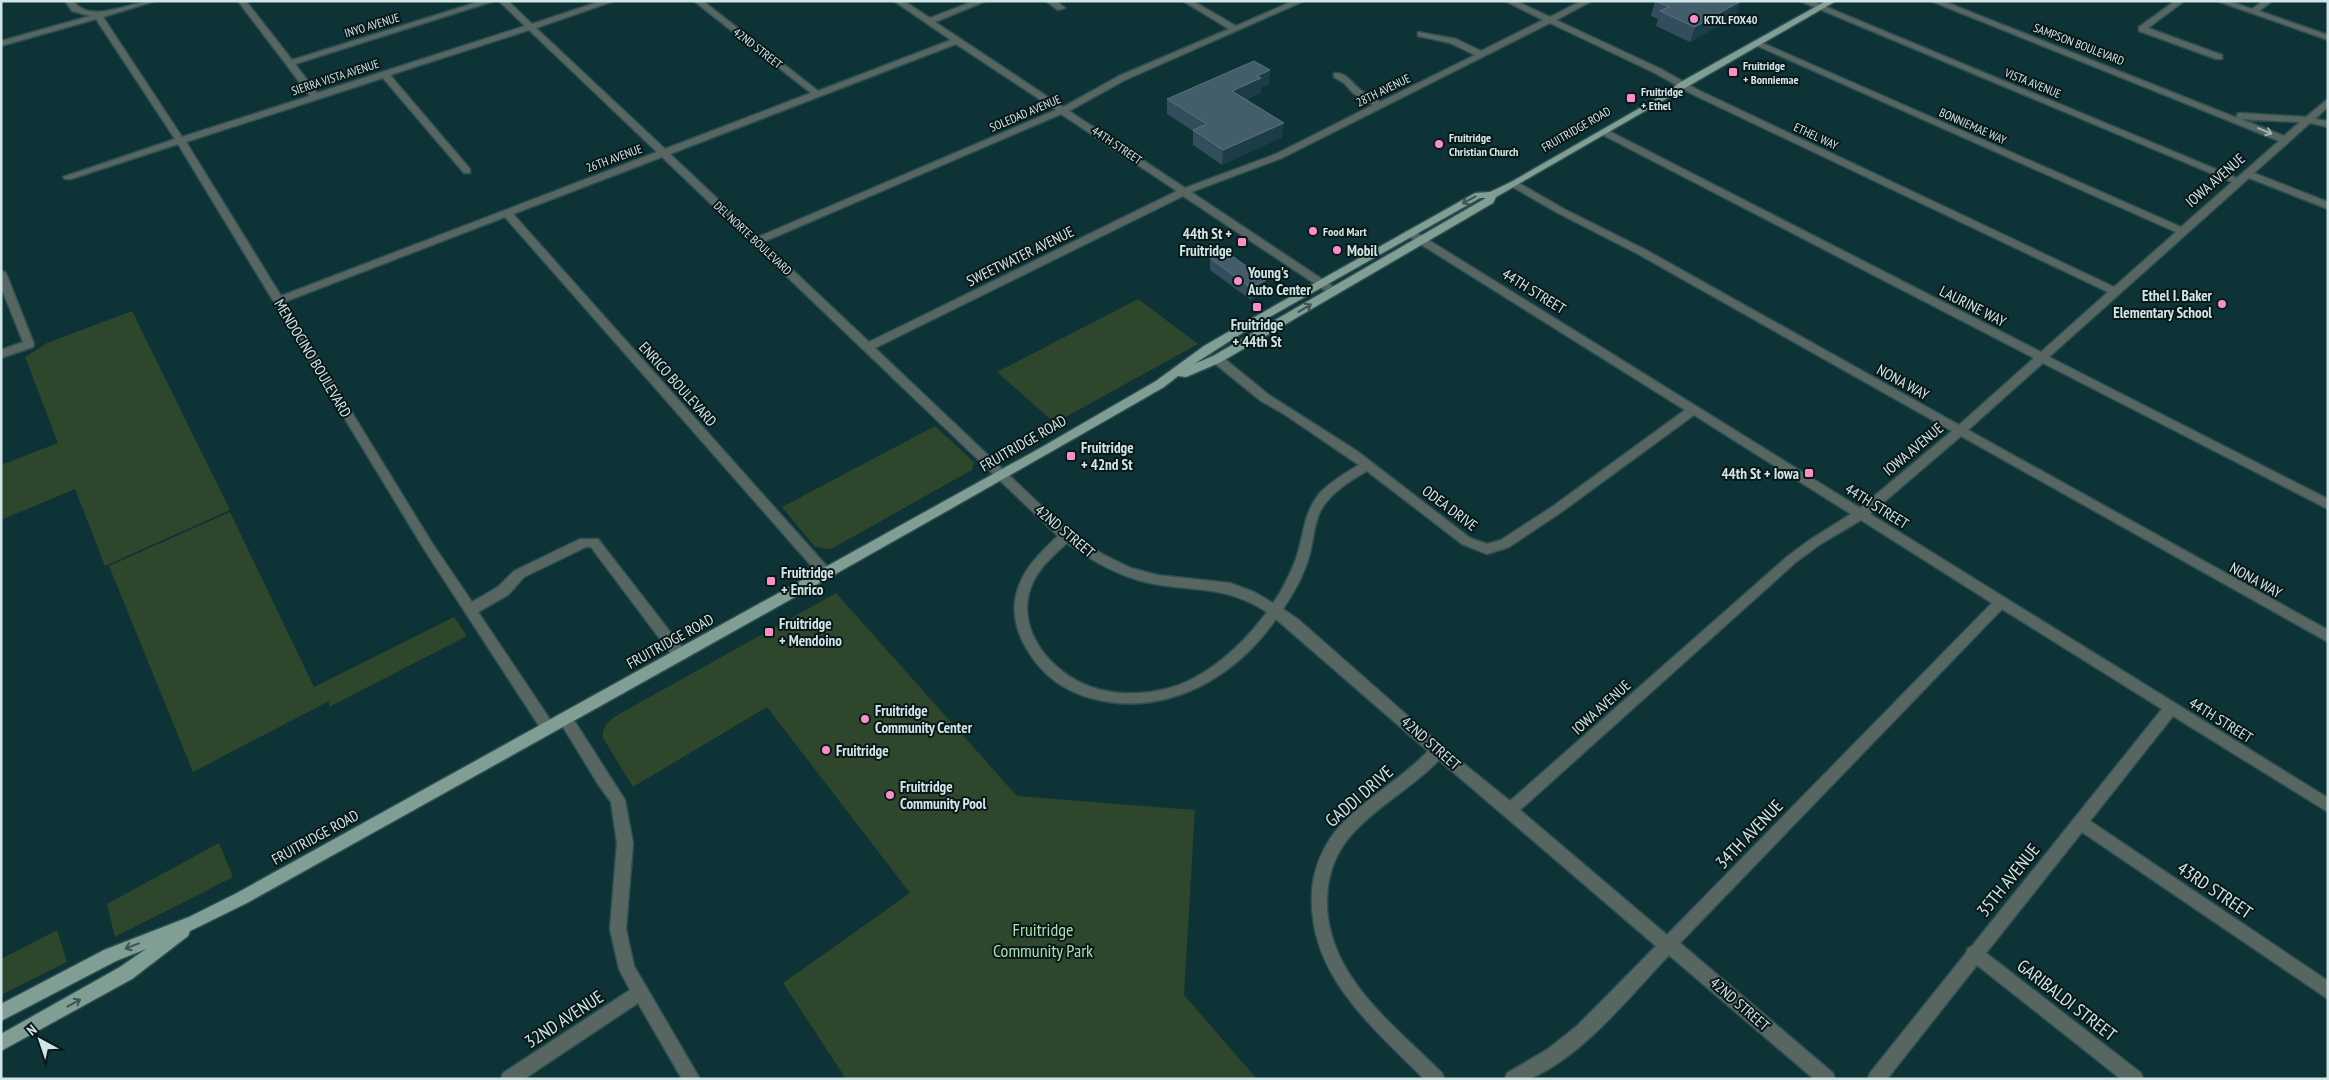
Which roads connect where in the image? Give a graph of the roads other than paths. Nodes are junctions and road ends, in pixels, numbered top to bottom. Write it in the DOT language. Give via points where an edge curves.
graph roads {
  1 [pos="69,1"];
  2 [pos="151,1"];
  3 [pos="242,1"];
  4 [pos="490,1"];
  5 [pos="503,1"];
  6 [pos="610,1"];
  7 [pos="698,1"];
  8 [pos="898,1"];
  9 [pos="982,1"];
  10 [pos="1050,1"];
  11 [pos="1187,1"];
  12 [pos="1300,1"];
  13 [pos="1509,1"];
  14 [pos="1588,1"];
  15 [pos="1804,1"];
  16 [pos="1832,1"];
  17 [pos="1936,1"];
  18 [pos="2180,1"];
  19 [pos="2221,1"];
  20 [pos="2268,1"];
  21 [pos="1061,8"];
  22 [pos="1819,8"];
  23 [pos="2253,12"];
  24 [pos="98,16"];
  25 [pos="1549,20"];
  26 [pos="930,21"];
  27 [pos="531,27"];
  28 [pos="1236,29"];
  29 [pos="1421,34"];
  30 [pos="2328,38"];
  31 [pos="958,40"];
  32 [pos="1755,43"];
  33 [pos="1,44"];
  34 [pos="1482,55"];
  35 [pos="2219,57"];
  36 [pos="290,63"];
  37 [pos="384,74"];
  38 [pos="1337,75"];
  39 [pos="1682,85"];
  40 [pos="315,96"];
  41 [pos="818,96"];
  42 [pos="2328,102"];
  43 [pos="1380,106"];
  44 [pos="1063,109"];
  45 [pos="2213,110"];
  46 [pos="2309,120"];
  47 [pos="2328,124"];
  48 [pos="1604,132"];
  49 [pos="180,140"];
  50 [pos="2285,140"];
  51 [pos="664,154"];
  52 [pos="466,171"];
  53 [pos="2248,174"];
  54 [pos="68,177"];
  55 [pos="2238,181"];
  56 [pos="1514,184"];
  57 [pos="1185,191"];
  58 [pos="1492,195"];
  59 [pos="2328,206"];
  60 [pos="506,213"];
  61 [pos="2181,232"];
  62 [pos="1410,233"];
  63 [pos="1422,240"];
  64 [pos="756,241"];
  65 [pos="1,273"];
  66 [pos="1321,284"];
  67 [pos="2114,291"];
  68 [pos="1333,292"];
  69 [pos="278,301"];
  70 [pos="868,347"];
  71 [pos="1,354"];
  72 [pos="2041,358"];
  73 [pos="1217,359"];
  74 [pos="1160,384"];
  75 [pos="1693,410"];
  76 [pos="1959,431"];
  77 [pos="1368,465"];
  78 [pos="1002,474"];
  79 [pos="2328,505"];
  80 [pos="1860,515"];
  81 [pos="1066,536"];
  82 [pos="828,575"];
  83 [pos="2000,602"];
  84 [pos="470,610"];
  85 [pos="1276,611"];
  86 [pos="2328,637"];
  87 [pos="680,655"];
  88 [pos="2171,708"];
  89 [pos="565,718"];
  90 [pos="548,728"];
  91 [pos="1438,751"];
  92 [pos="2328,806"];
  93 [pos="1510,810"];
  94 [pos="2081,823"];
  95 [pos="194,922"];
  96 [pos="1667,944"];
  97 [pos="1974,953"];
  98 [pos="2328,991"];
  99 [pos="641,992"];
  100 [pos="1,1014"];
  101 [pos="1,1043"];
  102 [pos="509,1079"];
  103 [pos="692,1079"];
  104 [pos="1436,1079"];
  105 [pos="1513,1079"];
  106 [pos="1827,1079"];
  107 [pos="1876,1079"];
  108 [pos="2135,1079"];
  1 -- 24 [label="street" via="74,9"];
  2 -- 24 [label="street"];
  3 -- 36 [label="street"];
  4 -- 36 [label="street, INYO AVENUE"];
  5 -- 27 [label="street, DEL NORTE BOULEVARD"];
  6 -- 27 [label="street, SIERRA VISTA AVENUE"];
  7 -- 41 [label="street, 42ND STREET"];
  8 -- 26 [label="street, 44TH STREET"];
  9 -- 26 [label="street"];
  10 -- 21 [label="street"];
  11 -- 28 [label="street"];
  12 -- 28 [label="street, SOLEDAD AVENUE"];
  13 -- 25 [label="street, ETHEL WAY"];
  14 -- 25 [label="street, 28TH AVENUE"];
  15 -- 22 [label="street, VISTA AVENUE"];
  16 -- 22 [label="main road, FRUITRIDGE ROAD"];
  17 -- 45 [label="street, SAMPSON BOULEVARD"];
  18 -- 35 [label="street" via="2142,29"];
  19 -- 23 [label="street"];
  20 -- 23 [label="street"];
  22 -- 32 [label="main road, FRUITRIDGE ROAD"];
  22 -- 55 [label="street, VISTA AVENUE"];
  23 -- 30 [label="street"];
  24 -- 33 [label="street"];
  24 -- 49 [label="street, MENDOCINO BOULEVARD"];
  25 -- 34 [label="street, 28TH AVENUE"];
  25 -- 39 [label="street, ETHEL WAY"];
  26 -- 31 [label="street, 44TH STREET"];
  27 -- 37 [label="street, SIERRA VISTA AVENUE"];
  27 -- 51 [label="street, DEL NORTE BOULEVARD"];
  28 -- 44 [label="street, SOLEDAD AVENUE" via="1122,78"];
  29 -- 34 [label="street" via="1453,41"];
  31 -- 41 [label="street, 26TH AVENUE"];
  31 -- 44 [label="street, 44TH STREET"];
  32 -- 39 [label="main road, FRUITRIDGE ROAD"];
  32 -- 61 [label="street, BONNIEMAE WAY"];
  34 -- 43 [label="street, 28TH AVENUE"];
  36 -- 40 [label="street"];
  37 -- 40 [label="street, SIERRA VISTA AVENUE"];
  37 -- 52 [label="street"];
  38 -- 43 [label="street"];
  39 -- 48 [label="main road, FRUITRIDGE ROAD"];
  39 -- 67 [label="street, ETHEL WAY"];
  40 -- 49 [label="street, SIERRA VISTA AVENUE"];
  41 -- 51 [label="street, 26TH AVENUE"];
  42 -- 46 [label="street, IOWA AVENUE"];
  43 -- 57 [label="street, 28TH AVENUE" via="1278,156"];
  44 -- 57 [label="street, 44TH STREET"];
  44 -- 64 [label="street, SOLEDAD AVENUE"];
  45 -- 46 [label="street, SAMPSON BOULEVARD" via="2254,118"];
  45 -- 50 [label="street, SAMPSON BOULEVARD, one-way"];
  46 -- 47 [label="street, SAMPSON BOULEVARD"];
  46 -- 50 [label="street, IOWA AVENUE"];
  48 -- 56 [label="main road, FRUITRIDGE ROAD"];
  48 -- 72 [label="street, LAURINE WAY"];
  49 -- 54 [label="street, SIERRA VISTA AVENUE"];
  49 -- 69 [label="street, MENDOCINO BOULEVARD"];
  50 -- 53 [label="street, IOWA AVENUE"];
  51 -- 60 [label="street, 26TH AVENUE"];
  51 -- 64 [label="street, DEL NORTE BOULEVARD"];
  53 -- 55 [label="street, IOWA AVENUE"];
  53 -- 59 [label="street"];
  55 -- 61 [label="street, IOWA AVENUE"];
  56 -- 58 [label="main road, FRUITRIDGE ROAD"];
  56 -- 76 [label="street, NONA WAY" via="1642,252"];
  57 -- 66 [label="street, 44TH STREET"];
  57 -- 70 [label="street, SWEETWATER AVENUE"];
  58 -- 62 [label="main road, FRUITRIDGE ROAD, one-way" via="1478,195"];
  58 -- 63 [label="main road, FRUITRIDGE ROAD" via="1490,201"];
  60 -- 69 [label="street, 26TH AVENUE"];
  60 -- 82 [label="street, ENRICO BOULEVARD"];
  61 -- 67 [label="street, IOWA AVENUE"];
  62 -- 63 [label="street, 44TH STREET"];
  62 -- 66 [label="main road, FRUITRIDGE ROAD"];
  63 -- 68 [label="main road, FRUITRIDGE ROAD"];
  63 -- 75 [label="street, 44TH STREET"];
  64 -- 70 [label="street, DEL NORTE BOULEVARD"];
  65 -- 71 [label="street" via="29,344"];
  66 -- 68 [label="street, 44TH STREET"];
  66 -- 74 [label="main road, FRUITRIDGE ROAD" via="1208,349"];
  67 -- 72 [label="street, IOWA AVENUE"];
  73 -- 68 [label="main road, FRUITRIDGE ROAD, one-way"];
  69 -- 84 [label="street, MENDOCINO BOULEVARD"];
  70 -- 78 [label="street, DEL NORTE BOULEVARD"];
  72 -- 76 [label="street, IOWA AVENUE"];
  72 -- 79 [label="street, LAURINE WAY"];
  73 -- 74 [label="main road, FRUITRIDGE ROAD"];
  73 -- 77 [label="street, ODEA DRIVE" via="1265,398"];
  74 -- 78 [label="main road, FRUITRIDGE ROAD"];
  75 -- 77 [label="street, ODEA DRIVE" via="1556,510 1494,548 1480,548 1466,541"];
  75 -- 80 [label="street, 44TH STREET"];
  76 -- 80 [label="street, IOWA AVENUE"];
  76 -- 86 [label="street, NONA WAY"];
  77 -- 85 [label="street" via="1334,487 1319,504 1309,523 1301,559"];
  78 -- 81 [label="street, 42ND STREET"];
  78 -- 82 [label="main road, FRUITRIDGE ROAD"];
  80 -- 83 [label="street, 44TH STREET"];
  80 -- 93 [label="street, IOWA AVENUE" via="1792,559"];
  81 -- 85 [label="street, 42ND STREET" via="1106,563 1137,575 1222,586 1252,597"];
  81 -- 85 [label="street" via="1036,568 1024,588 1021,626 1043,664 1068,684 1082,690 1113,698 1149,698 1184,689 1216,672"];
  82 -- 87 [label="main road, FRUITRIDGE ROAD"];
  83 -- 88 [label="street, 44TH STREET"];
  83 -- 96 [label="street, 34TH AVENUE"];
  84 -- 87 [label="street" via="503,591 519,574 584,542 594,542"];
  84 -- 90 [label="street, MENDOCINO BOULEVARD"];
  85 -- 91 [label="street, 42ND STREET" via="1358,678"];
  87 -- 89 [label="main road, FRUITRIDGE ROAD"];
  88 -- 92 [label="street, 44TH STREET"];
  88 -- 94 [label="street, 35TH AVENUE"];
  89 -- 90 [label="main road, FRUITRIDGE ROAD"];
  89 -- 99 [label="street" via="618,800 625,843 618,929 627,969"];
  90 -- 95 [label="main road, FRUITRIDGE ROAD"];
  91 -- 93 [label="street, 42ND STREET"];
  91 -- 104 [label="street, GADDI DRIVE" via="1424,767 1345,832 1327,858 1318,900 1328,950 1346,984"];
  93 -- 96 [label="street, 42ND STREET"];
  94 -- 97 [label="street, 35TH AVENUE"];
  94 -- 98 [label="street, 43RD STREET"];
  95 -- 100 [label="main road, FRUITRIDGE ROAD, one-way" via="110,955"];
  101 -- 95 [label="main road, FRUITRIDGE ROAD, one-way" via="126,974"];
  96 -- 105 [label="street, 34TH AVENUE" via="1583,1032 1554,1055"];
  96 -- 106 [label="street, 42ND STREET"];
  97 -- 107 [label="street, 35TH AVENUE"];
  97 -- 108 [label="street, GARIBALDI STREET"];
  99 -- 102 [label="street, 32ND AVENUE"];
  99 -- 103 [label="street"];
}
